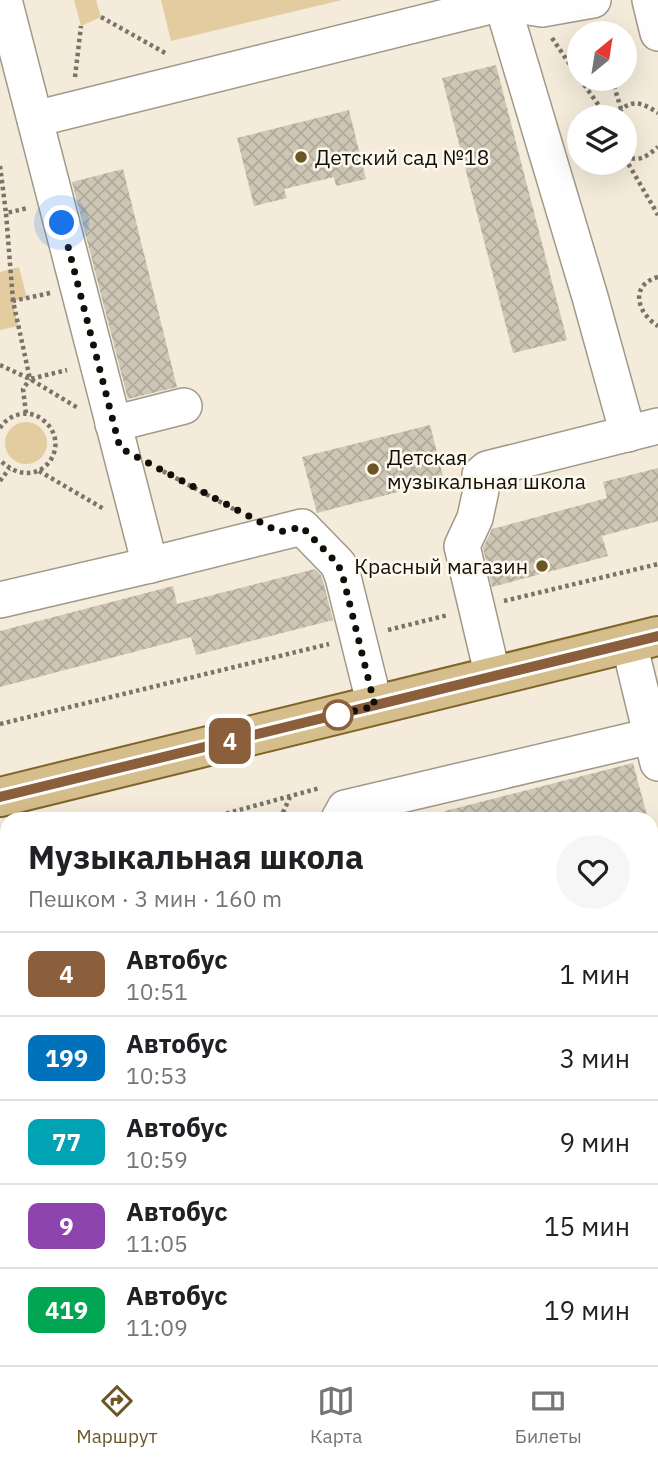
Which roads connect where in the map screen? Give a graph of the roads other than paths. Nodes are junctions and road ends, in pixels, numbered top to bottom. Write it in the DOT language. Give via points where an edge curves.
graph roads {
  1 [pos="4,0"];
  2 [pos="593,0"];
  3 [pos="650,0"];
  4 [pos="502,3"];
  5 [pos="658,33"];
  6 [pos="35,119"];
  7 [pos="184,406"];
  8 [pos="643,430"];
  9 [pos="116,434"];
  10 [pos="150,565"];
  11 [pos="0,600"];
  12 [pos="643,640"];
  13 [pos="493,677"];
  14 [pos="375,706"];
  15 [pos="655,749"];
  16 [pos="0,797"];
  17 [pos="343,812"];
  1 -- 6 [label="street"];
  2 -- 4 [label="street" via="542,9"];
  3 -- 5 [label="street"];
  4 -- 6 [label="street"];
  4 -- 8 [label="street" via="590,297"];
  6 -- 9 [label="street"];
  7 -- 9 [label="street"];
  8 -- 13 [label="street" via="487,469 480,475 475,519 462,546"];
  9 -- 10 [label="street"];
  10 -- 11 [label="street"];
  10 -- 14 [label="street" via="302,527 338,564"];
  12 -- 13 [label="main road"];
  12 -- 15 [label="street"];
  13 -- 14 [label="main road"];
  14 -- 16 [label="main road"];
  15 -- 17 [label="street"];
}
